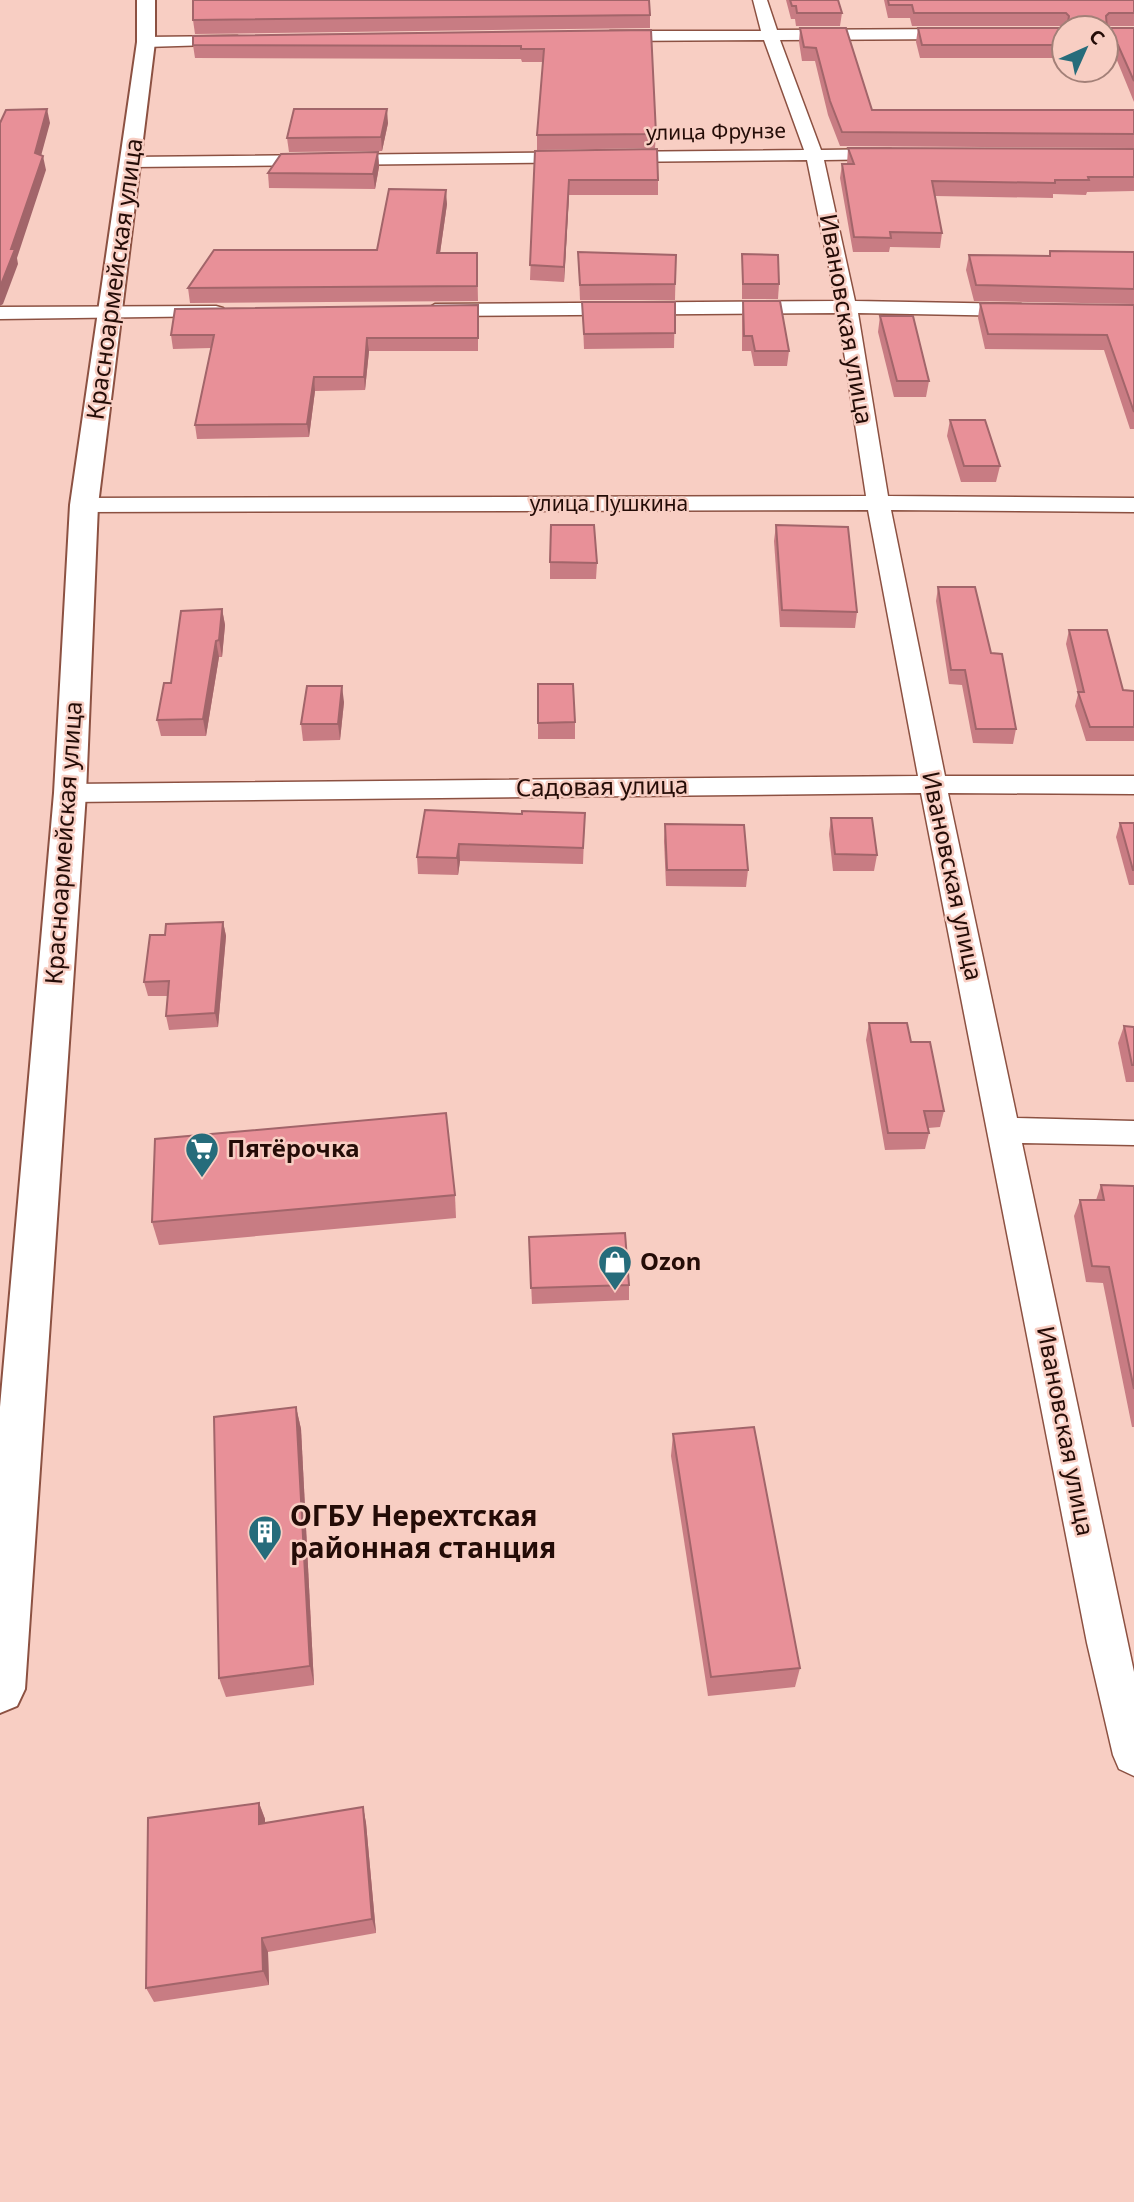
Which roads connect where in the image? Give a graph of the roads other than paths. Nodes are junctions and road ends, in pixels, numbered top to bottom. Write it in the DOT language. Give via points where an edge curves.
graph roads {
  1 [pos="146,0"];
  2 [pos="760,0"];
  3 [pos="770,34"];
  4 [pos="970,34"];
  5 [pos="589,37"];
  6 [pos="257,41"];
  7 [pos="146,42"];
  8 [pos="814,153"];
  9 [pos="912,154"];
  10 [pos="131,162"];
  11 [pos="847,307"];
  12 [pos="417,310"];
  13 [pos="1038,310"];
  14 [pos="236,312"];
  15 [pos="0,313"];
  16 [pos="112,313"];
  17 [pos="878,503"];
  18 [pos="83,505"];
  19 [pos="1134,505"];
  20 [pos="933,784"];
  21 [pos="1134,785"];
  22 [pos="70,793"];
  23 [pos="1004,1130"];
  24 [pos="1134,1133"];
  25 [pos="16,1289"];
  26 [pos="1121,1643"];
  27 [pos="0,1689"];
  28 [pos="1134,1755"];
  1 -- 7 [label="street, Красноармейская улица"];
  2 -- 3 [label="street, Ивановская улица"];
  3 -- 4 [label="street"];
  3 -- 5 [label="street"];
  3 -- 8 [label="street, Ивановская улица"];
  6 -- 7 [label="street"];
  7 -- 10 [label="street, Красноармейская улица"];
  8 -- 9 [label="street, улица Фрунзе"];
  8 -- 10 [label="street, улица Фрунзе"];
  8 -- 11 [label="street, Ивановская улица"];
  10 -- 16 [label="street, Красноармейская улица"];
  11 -- 12 [label="street"];
  11 -- 13 [label="street"];
  11 -- 17 [label="street, Ивановская улица"];
  14 -- 16 [label="street"];
  15 -- 16 [label="street"];
  16 -- 18 [label="street, Красноармейская улица"];
  17 -- 18 [label="street, улица Пушкина"];
  17 -- 19 [label="street, улица Пушкина"];
  17 -- 20 [label="street, Ивановская улица"];
  18 -- 22 [label="street, Красноармейская улица"];
  20 -- 21 [label="street, Садовая улица"];
  20 -- 22 [label="street, Садовая улица"];
  20 -- 23 [label="street, Ивановская улица"];
  22 -- 25 [label="street, Красноармейская улица"];
  23 -- 24 [label="street"];
  23 -- 26 [label="street, Ивановская улица"];
  25 -- 27 [label="street, Красноармейская улица"];
  26 -- 28 [label="street, Ивановская улица"];
}
